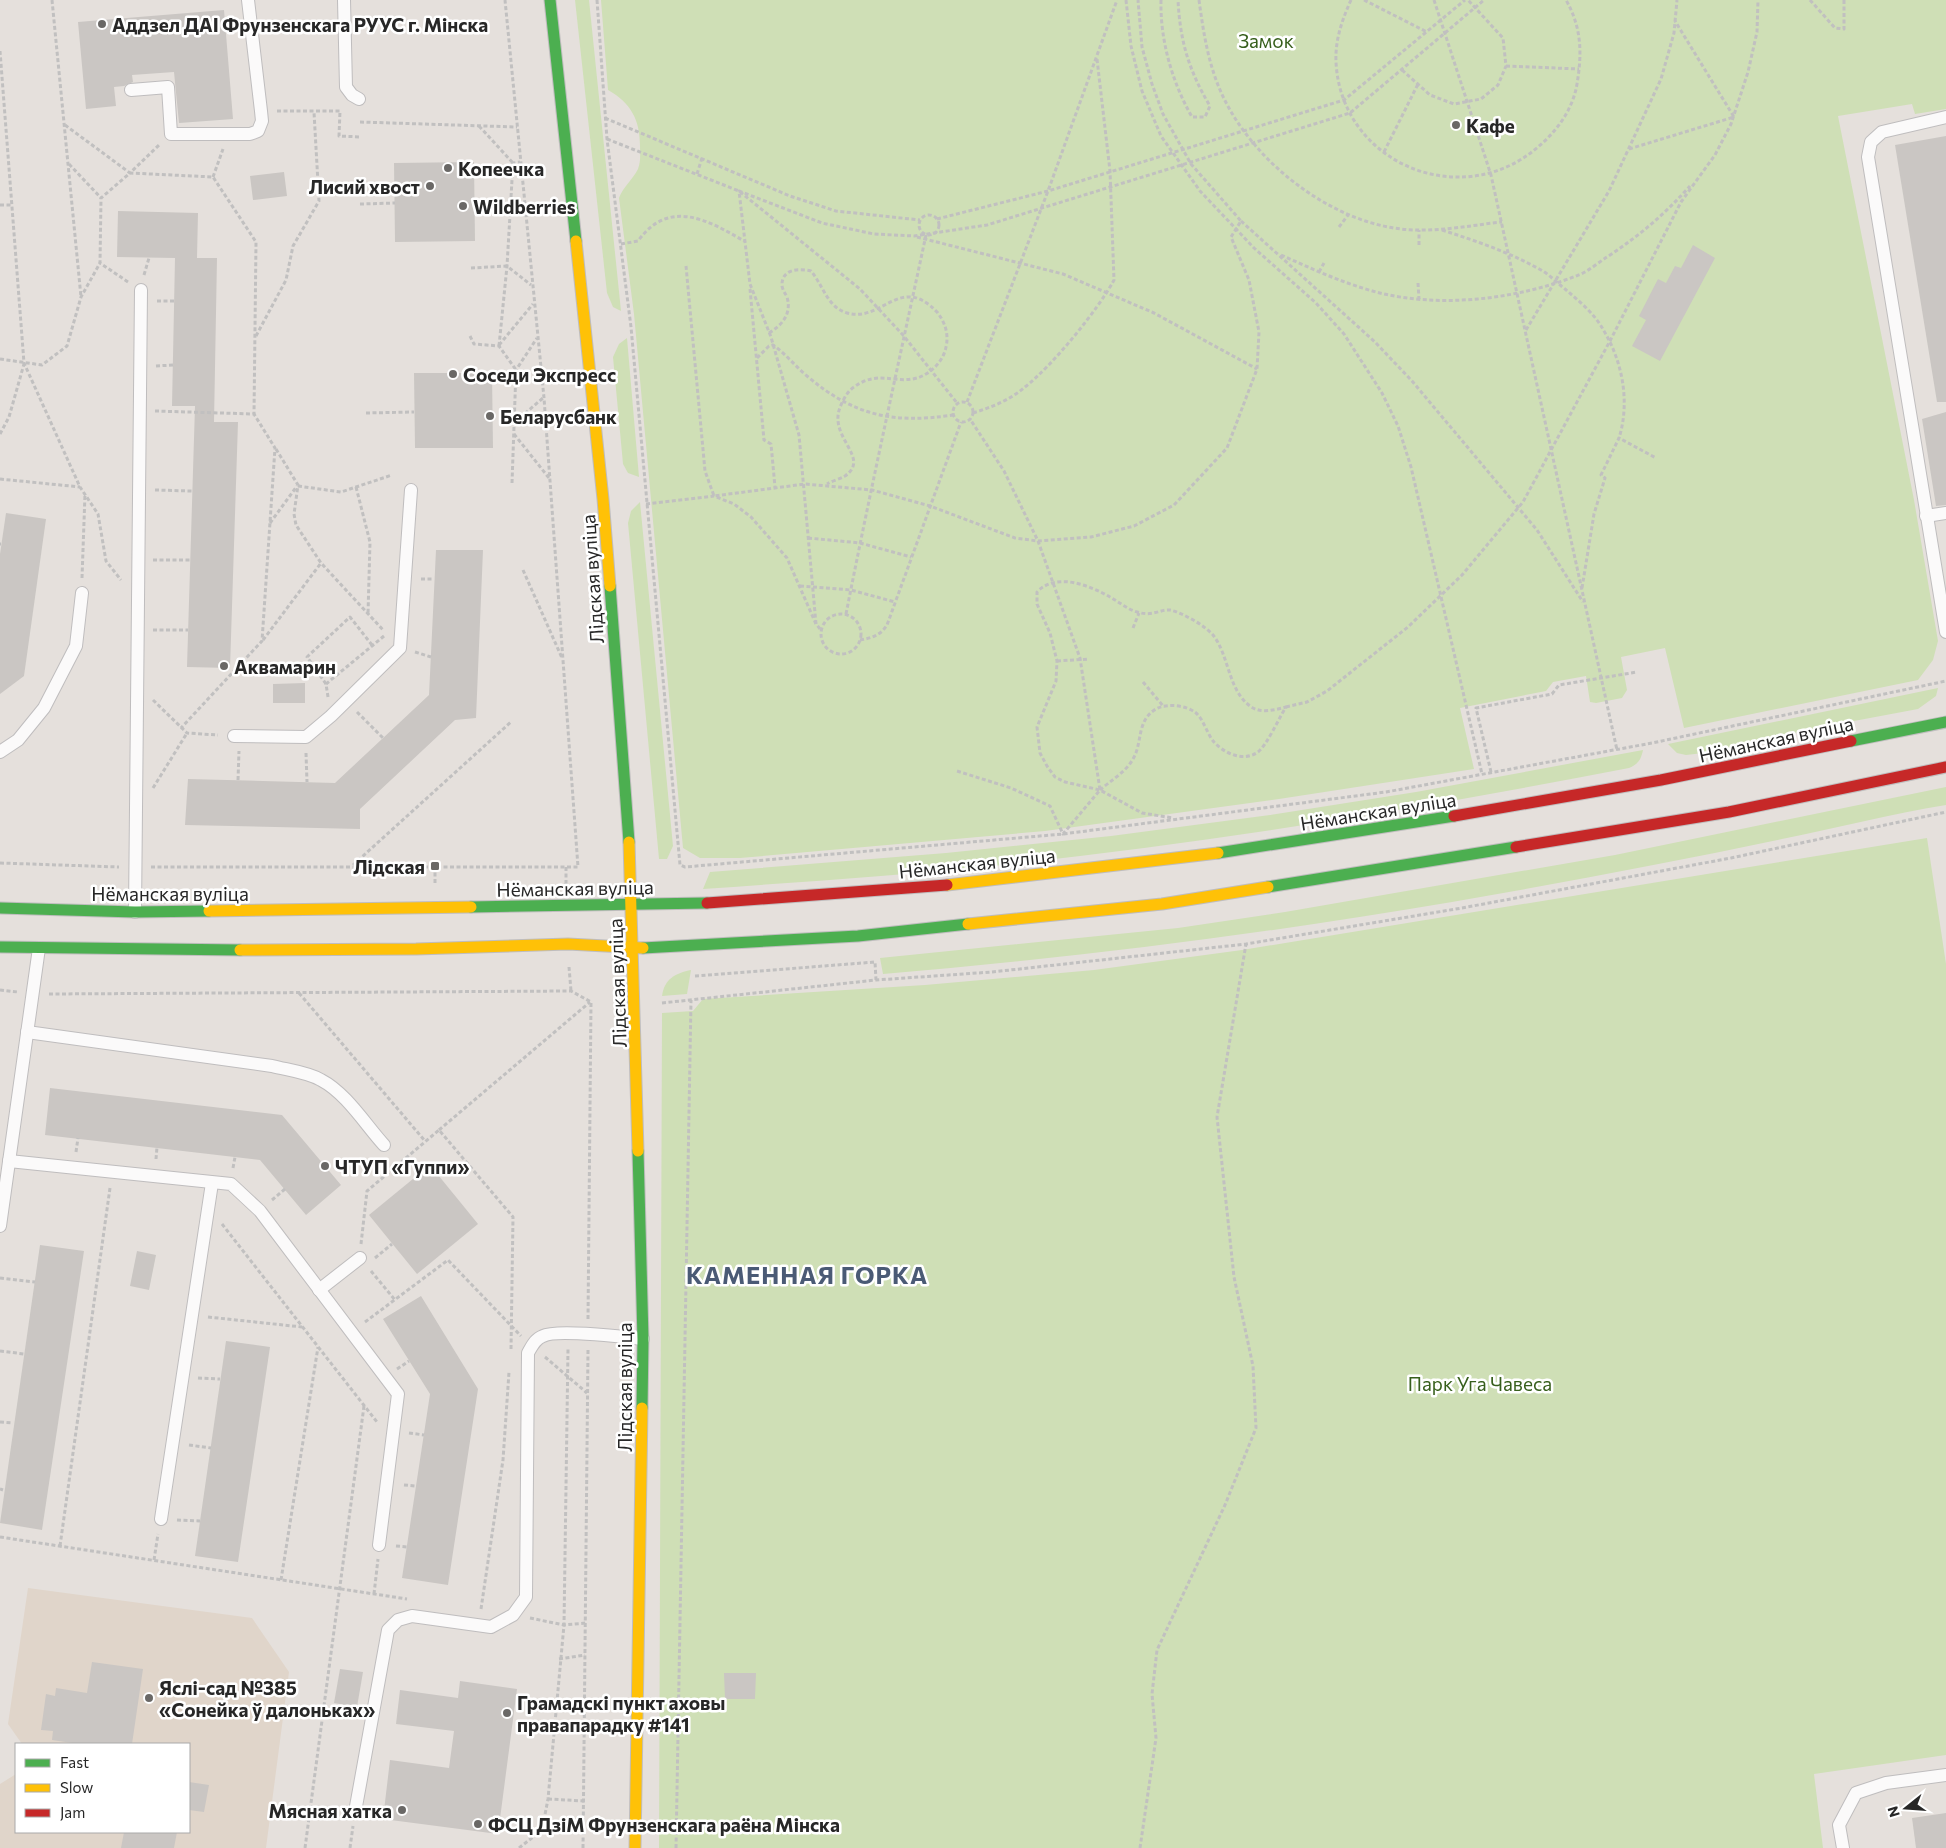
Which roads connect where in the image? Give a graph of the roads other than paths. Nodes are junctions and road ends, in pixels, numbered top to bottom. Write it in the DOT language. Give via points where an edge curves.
graph roads {
  1 [pos="248,0"];
  2 [pos="344,0"];
  3 [pos="550,0"];
  4 [pos="131,90"];
  5 [pos="360,99"];
  6 [pos="1946,117"];
  7 [pos="141,290"];
  8 [pos="411,490"];
  9 [pos="1946,513"];
  10 [pos="1926,516"];
  11 [pos="82,593"];
  12 [pos="1946,632"];
  13 [pos="1946,722"];
  14 [pos="237,736"];
  15 [pos="0,752"];
  16 [pos="1946,767"];
  17 [pos="631,904"];
  18 [pos="0,908"];
  19 [pos="135,912"];
  20 [pos="0,947"];
  21 [pos="39,948"];
  22 [pos="634,948"];
  23 [pos="27,1032"];
  24 [pos="384,1145"];
  25 [pos="9,1161"];
  26 [pos="212,1183"];
  27 [pos="2,1194"];
  28 [pos="0,1226"];
  29 [pos="363,1262"];
  30 [pos="319,1290"];
  31 [pos="643,1339"];
  32 [pos="161,1519"];
  33 [pos="379,1545"];
  34 [pos="1946,1775"];
  35 [pos="355,1812"];
  36 [pos="635,1848"];
  37 [pos="1843,1848"];
  1 -- 4 [label="lane" via="262,121 258,131 250,134 170,134 168,87"];
  2 -- 5 [label="lane" via="346,87"];
  3 -- 17 [label="main road, Лідская вуліца" via="603,499"];
  6 -- 10 [label="lane" via="1882,132 1871,142 1868,157"];
  7 -- 19 [label="lane"];
  8 -- 14 [label="lane" via="400,648 306,737"];
  9 -- 10 [label="lane"];
  10 -- 12 [label="lane"];
  11 -- 15 [label="lane" via="76,646 44,708 18,740"];
  13 -- 17 [label="main road, Нёманская вуліца" via="1661,780 1388,828 1184,858 952,885 691,904"];
  16 -- 22 [label="main road" via="1729,812 1162,904 858,936"];
  17 -- 19 [label="main road, Нёманская вуліца"];
  17 -- 22 [label="main road, Лідская вуліца"];
  18 -- 19 [label="main road, Нёманская вуліца"];
  20 -- 21 [label="main road"];
  21 -- 22 [label="main road" via="416,949 568,944"];
  21 -- 23 [label="lane"];
  22 -- 31 [label="main road, Лідская вуліца"];
  23 -- 24 [label="lane" via="272,1066 305,1074 320,1079 336,1091"];
  23 -- 25 [label="lane"];
  25 -- 26 [label="lane"];
  25 -- 27 [label="lane"];
  26 -- 30 [label="lane" via="231,1184 260,1211"];
  26 -- 32 [label="lane"];
  27 -- 28 [label="lane"];
  29 -- 30 [label="lane"];
  30 -- 33 [label="lane" via="398,1394"];
  31 -- 35 [label="lane" via="544,1334 533,1342 528,1353 526,1597 513,1615 492,1626 412,1616 398,1620 388,1630"];
  31 -- 36 [label="main road, Лідская вуліца"];
  34 -- 37 [label="lane" via="1886,1783 1856,1794 1839,1825"];
}
